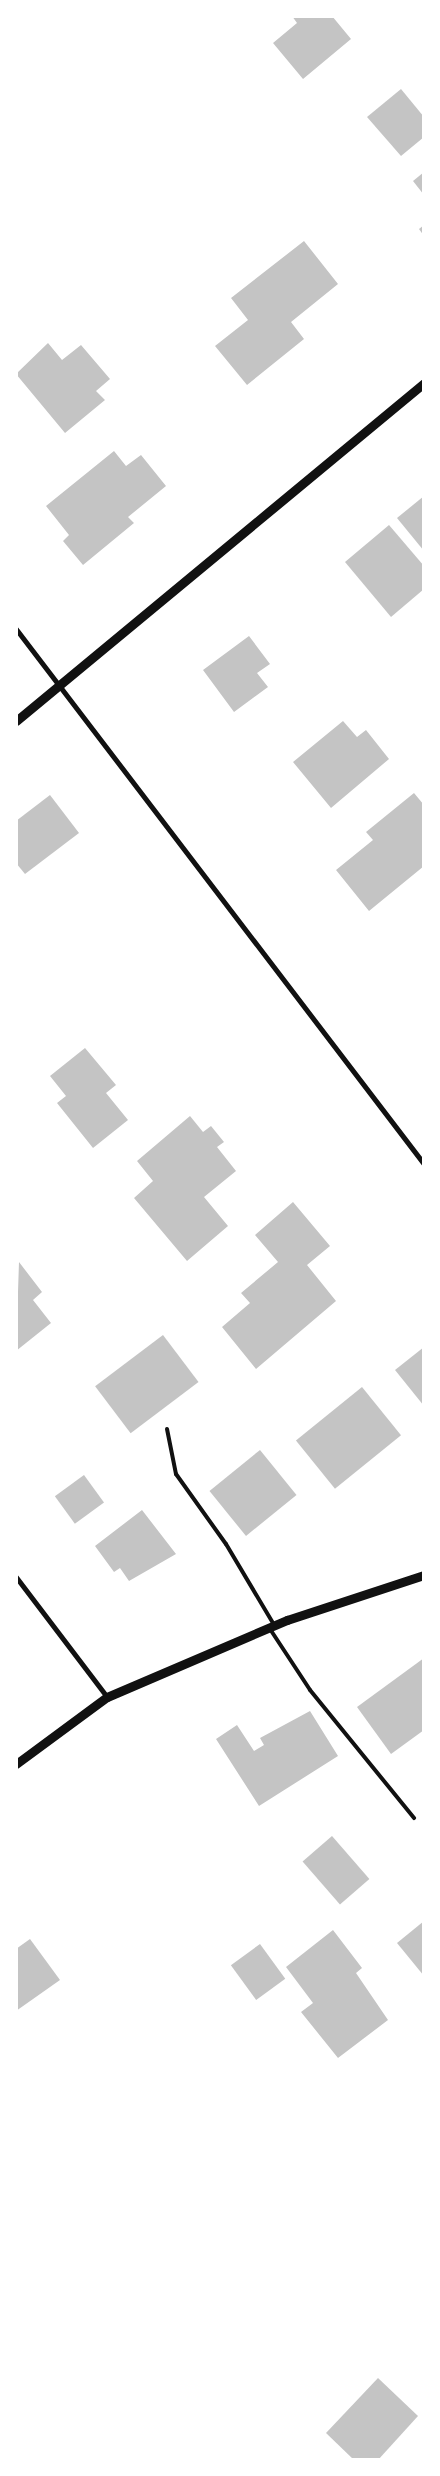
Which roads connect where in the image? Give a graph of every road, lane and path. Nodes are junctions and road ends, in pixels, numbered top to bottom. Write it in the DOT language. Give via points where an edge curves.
graph roads {
  1 [pos="424,383"];
  2 [pos="16,629"];
  3 [pos="59,685"];
  4 [pos="16,721"];
  5 [pos="424,1164"];
  6 [pos="167,1429"];
  7 [pos="424,1575"];
  8 [pos="16,1577"];
  9 [pos="272,1628"];
  10 [pos="107,1697"];
  11 [pos="16,1764"];
  12 [pos="414,1818"];
  1 -- 3 [label="street"];
  2 -- 3 [label="street"];
  3 -- 4 [label="street"];
  3 -- 5 [label="street"];
  6 -- 9 [label="lane" via="176,1474 226,1544"];
  7 -- 9 [label="street"];
  8 -- 10 [label="street"];
  9 -- 10 [label="street"];
  9 -- 12 [label="lane" via="310,1690"];
  10 -- 11 [label="street"];
}
